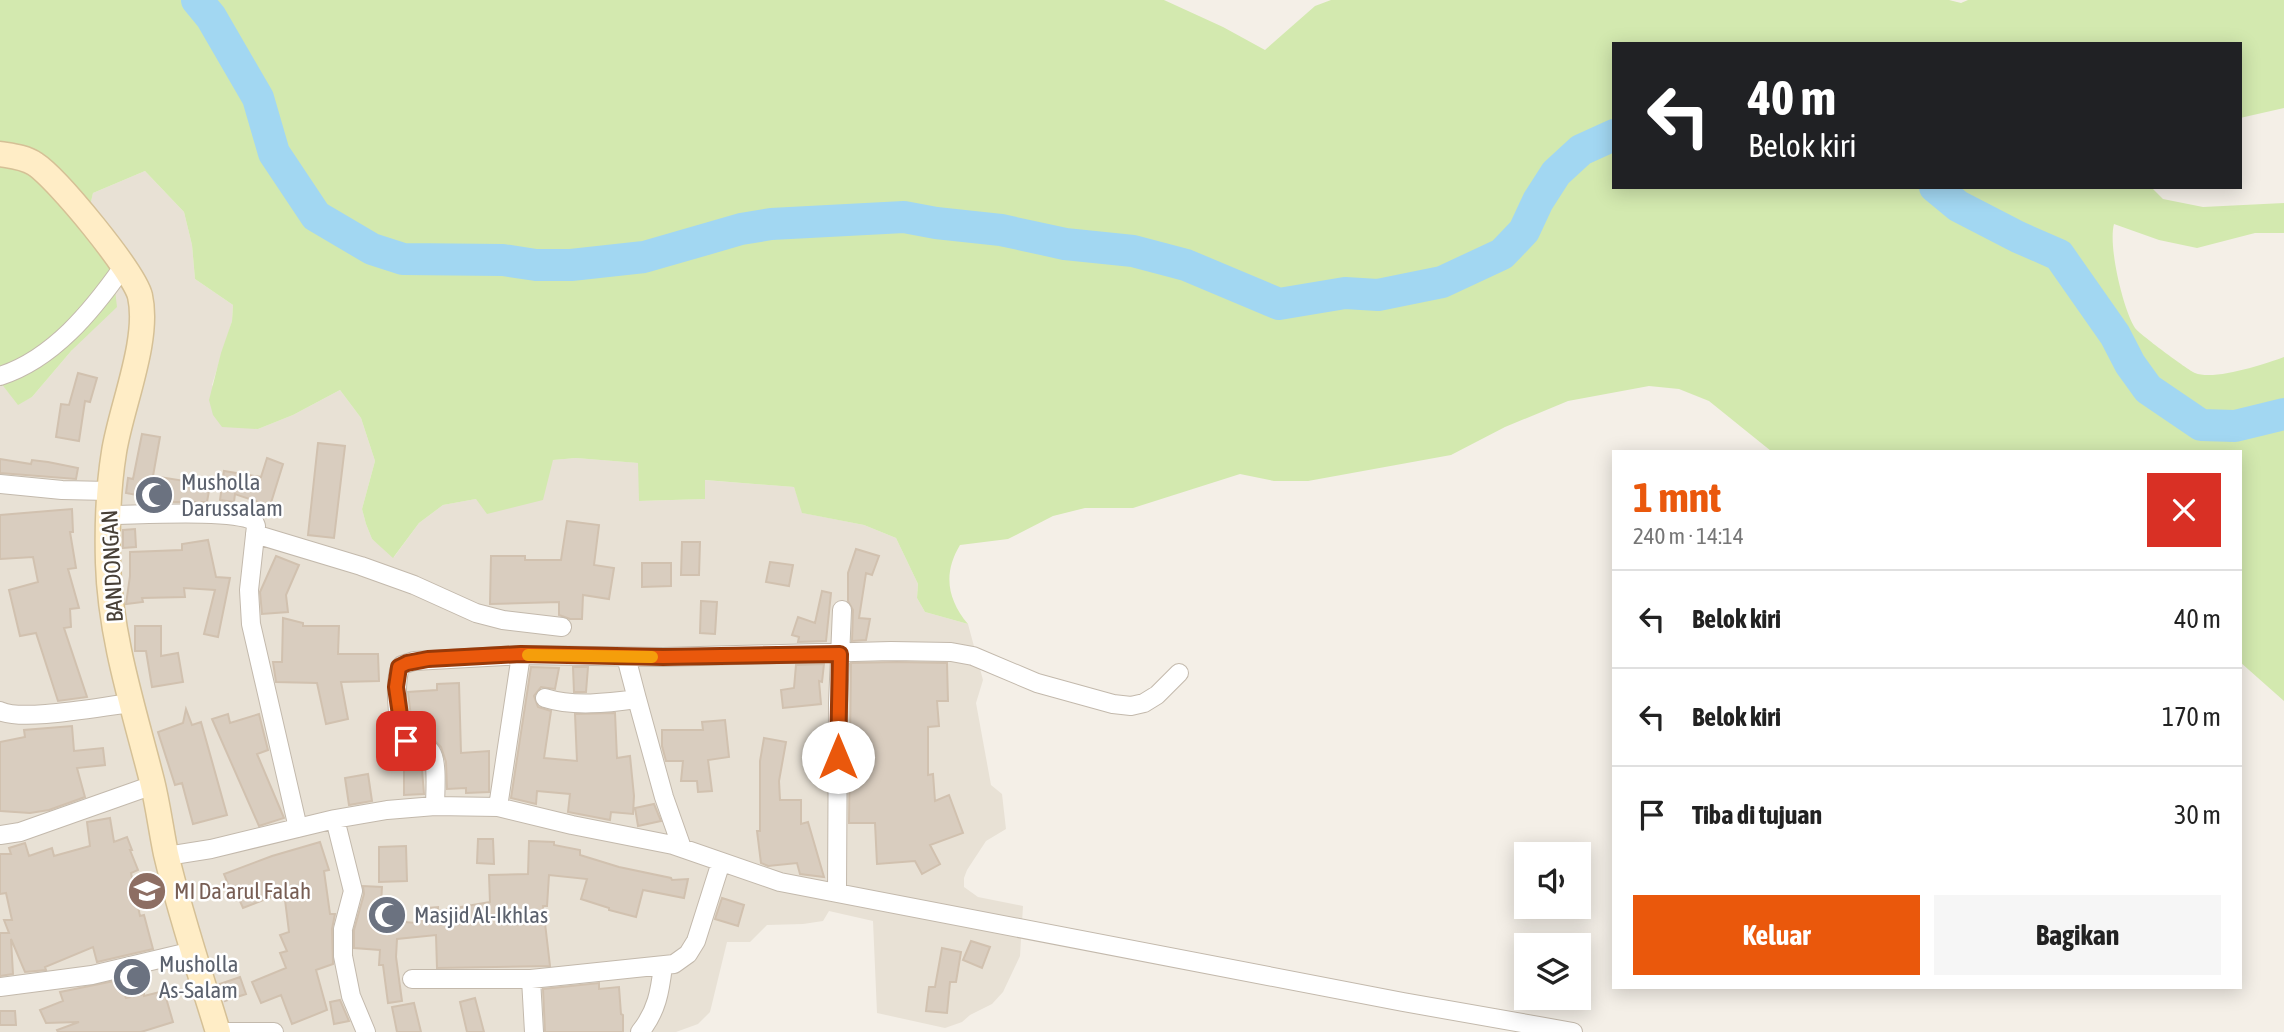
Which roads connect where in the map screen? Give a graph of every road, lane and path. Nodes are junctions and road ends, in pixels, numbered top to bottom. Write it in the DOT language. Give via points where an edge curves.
graph roads {
  1 [pos="0,154"];
  2 [pos="123,267"];
  3 [pos="0,376"];
  4 [pos="0,484"];
  5 [pos="109,503"];
  6 [pos="255,534"];
  7 [pos="842,610"];
  8 [pos="562,627"];
  9 [pos="521,654"];
  10 [pos="840,654"];
  11 [pos="626,657"];
  12 [pos="1179,673"];
  13 [pos="545,698"];
  14 [pos="636,699"];
  15 [pos="132,703"];
  16 [pos="0,711"];
  17 [pos="153,785"];
  18 [pos="435,806"];
  19 [pos="498,807"];
  20 [pos="335,819"];
  21 [pos="298,828"];
  22 [pos="0,835"];
  23 [pos="682,848"];
  24 [pos="167,856"];
  25 [pos="721,862"];
  26 [pos="837,893"];
  27 [pos="193,951"];
  28 [pos="663,966"];
  29 [pos="412,979"];
  30 [pos="531,979"];
  31 [pos="0,987"];
  32 [pos="218,1032"];
  33 [pos="274,1032"];
  34 [pos="366,1032"];
  35 [pos="534,1032"];
  36 [pos="640,1032"];
  37 [pos="1573,1032"];
  1 -- 2 [label="street, BANDONGAN" via="23,158 45,172"];
  2 -- 3 [label="street" via="85,316 46,352 27,366"];
  2 -- 5 [label="street, BANDONGAN" via="137,286 142,316 114,450"];
  4 -- 5 [label="street"];
  5 -- 6 [label="street" via="242,517 254,521"];
  5 -- 15 [label="street, BANDONGAN" via="108,565 115,629"];
  6 -- 8 [label="street" via="361,566 476,613"];
  6 -- 21 [label="street" via="248,590 251,624"];
  7 -- 10 [label="street"];
  9 -- 11 [label="street"];
  9 -- 18 [label="street" via="428,659 399,667 396,687 403,736 413,746 431,752"];
  9 -- 19 [label="street"];
  10 -- 11 [label="street"];
  10 -- 12 [label="street" via="961,653 1037,683 1123,706 1144,703"];
  10 -- 26 [label="street"];
  11 -- 14 [label="street"];
  13 -- 14 [label="street" via="585,703"];
  14 -- 23 [label="street"];
  15 -- 16 [label="street" via="47,713"];
  15 -- 17 [label="street, BANDONGAN"];
  17 -- 22 [label="street"];
  17 -- 24 [label="street, BANDONGAN"];
  18 -- 19 [label="street"];
  18 -- 20 [label="street"];
  19 -- 23 [label="street"];
  20 -- 21 [label="street"];
  20 -- 34 [label="street" via="353,891 343,929 343,956 351,996"];
  21 -- 24 [label="street"];
  23 -- 25 [label="street"];
  24 -- 27 [label="street, BANDONGAN"];
  25 -- 26 [label="street" via="780,882"];
  25 -- 28 [label="street" via="696,941 683,959"];
  26 -- 37 [label="street"];
  27 -- 31 [label="street" via="92,975"];
  27 -- 32 [label="street, BANDONGAN"];
  28 -- 30 [label="street"];
  28 -- 36 [label="street" via="660,995"];
  29 -- 30 [label="street"];
  30 -- 35 [label="street"];
  32 -- 33 [label="street"];
}
